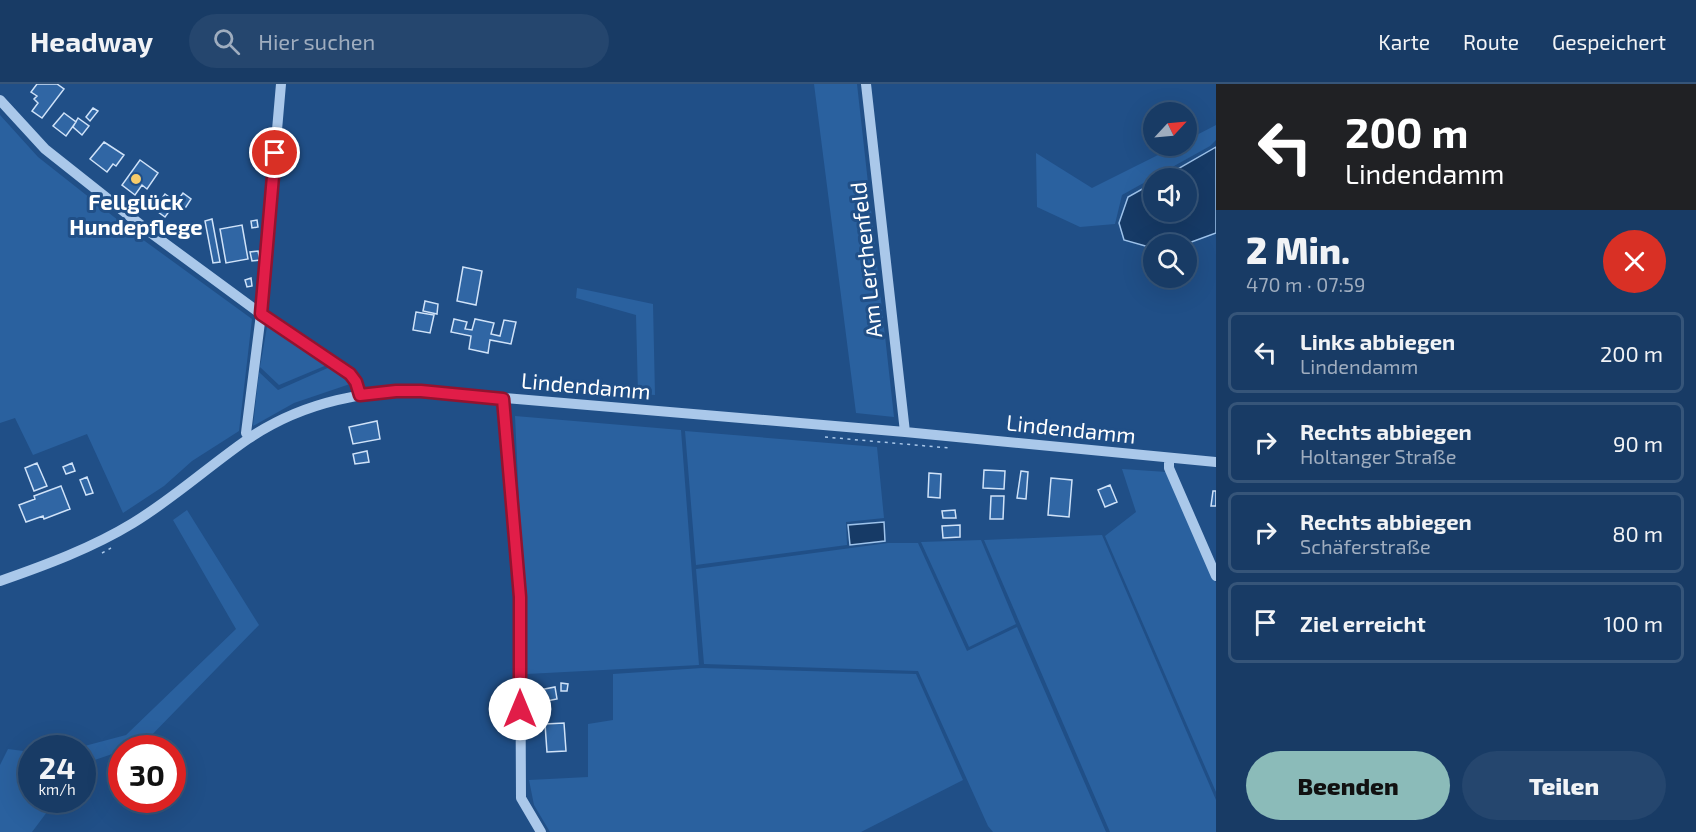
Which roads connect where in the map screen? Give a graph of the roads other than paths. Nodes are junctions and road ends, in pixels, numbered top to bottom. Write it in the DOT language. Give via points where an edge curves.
graph roads {
  1 [pos="281,84"];
  2 [pos="866,84"];
  3 [pos="0,100"];
  4 [pos="261,314"];
  5 [pos="360,395"];
  6 [pos="503,399"];
  7 [pos="906,432"];
  8 [pos="249,438"];
  9 [pos="1169,459"];
  10 [pos="1216,462"];
  11 [pos="1216,576"];
  12 [pos="0,581"];
  13 [pos="541,832"];
  1 -- 4 [label="street"];
  2 -- 7 [label="street, Am Lerchenfeld"];
  3 -- 4 [label="street" via="45,149"];
  4 -- 5 [label="street" via="350,374"];
  4 -- 8 [label="street" via="246,433"];
  5 -- 6 [label="street, Lindendamm" via="421,391"];
  5 -- 8 [label="street, Lindendamm" via="302,411"];
  6 -- 7 [label="street, Lindendamm"];
  6 -- 13 [label="street" via="520,597 521,798"];
  7 -- 9 [label="street, Lindendamm"];
  8 -- 12 [label="street, Lindendamm" via="118,532"];
  9 -- 10 [label="street, Lindendamm"];
  9 -- 11 [label="street" via="1169,468"];
}
